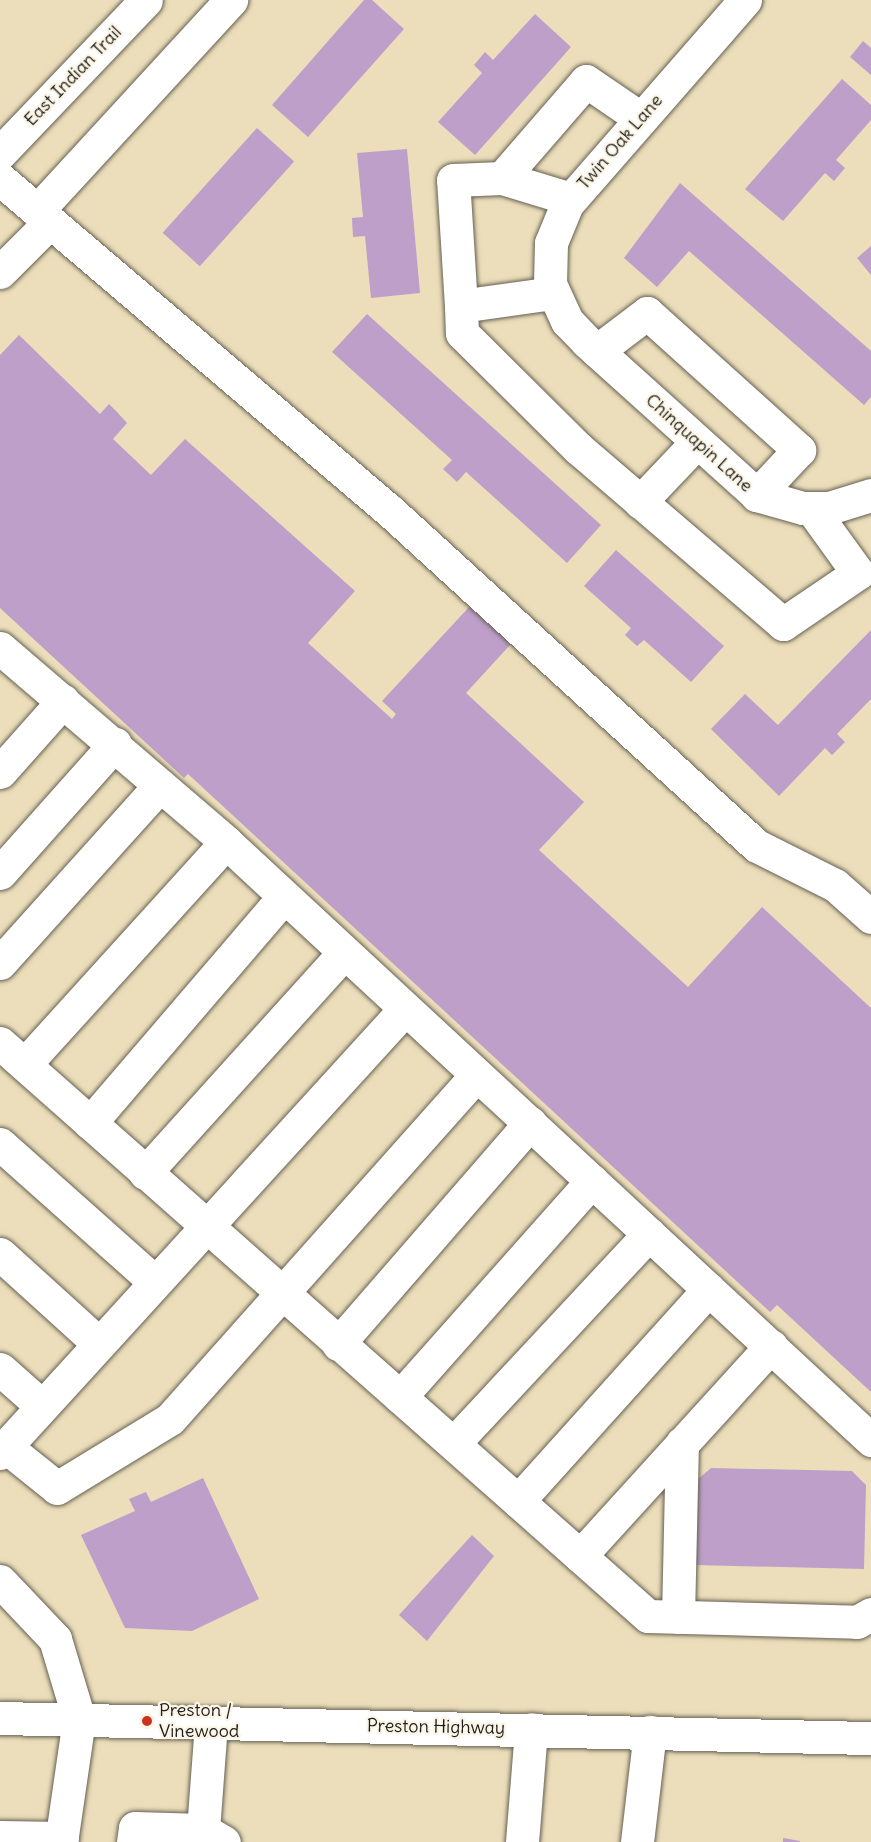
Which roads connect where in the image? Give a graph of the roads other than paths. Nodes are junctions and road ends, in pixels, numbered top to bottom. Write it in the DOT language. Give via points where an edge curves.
graph roads {
  1 [pos="146,0"];
  2 [pos="231,0"];
  3 [pos="745,0"];
  4 [pos="640,118"];
  5 [pos="0,153"];
  6 [pos="502,178"];
  7 [pos="0,179"];
  8 [pos="571,199"];
  9 [pos="44,217"];
  10 [pos="0,272"];
  11 [pos="556,300"];
  12 [pos="461,306"];
  13 [pos="597,351"];
  14 [pos="696,443"];
  15 [pos="757,495"];
  16 [pos="871,495"];
  17 [pos="640,502"];
  18 [pos="811,508"];
  19 [pos="865,568"];
  20 [pos="0,648"];
  21 [pos="63,700"];
  22 [pos="115,744"];
  23 [pos="0,772"];
  24 [pos="160,785"];
  25 [pos="226,842"];
  26 [pos="0,873"];
  27 [pos="284,897"];
  28 [pos="871,916"];
  29 [pos="344,953"];
  30 [pos="0,963"];
  31 [pos="405,1009"];
  32 [pos="0,1042"];
  33 [pos="25,1064"];
  34 [pos="477,1075"];
  35 [pos="90,1123"];
  36 [pos="530,1123"];
  37 [pos="0,1144"];
  38 [pos="145,1173"];
  39 [pos="592,1181"];
  40 [pos="203,1225"];
  41 [pos="650,1234"];
  42 [pos="0,1254"];
  43 [pos="154,1281"];
  44 [pos="709,1289"];
  45 [pos="278,1292"];
  46 [pos="98,1343"];
  47 [pos="338,1344"];
  48 [pos="771,1346"];
  49 [pos="0,1369"];
  50 [pos="400,1397"];
  51 [pos="42,1406"];
  52 [pos="871,1440"];
  53 [pos="454,1443"];
  54 [pos="682,1443"];
  55 [pos="3,1450"];
  56 [pos="518,1501"];
  57 [pos="580,1556"];
  58 [pos="0,1581"];
  59 [pos="871,1614"];
  60 [pos="678,1617"];
  61 [pos="0,1718"];
  62 [pos="79,1719"];
  63 [pos="211,1723"];
  64 [pos="531,1730"];
  65 [pos="650,1732"];
  66 [pos="871,1738"];
  67 [pos="213,1836"];
  68 [pos="0,1837"];
  69 [pos="61,1840"];
  70 [pos="133,1842"];
  71 [pos="522,1842"];
  72 [pos="637,1842"];
  1 -- 5 [label="main road, East Indian Trail"];
  2 -- 9 [label="main road"];
  3 -- 4 [label="main road, Twin Oak Lane"];
  4 -- 6 [label="main road" via="586,81"];
  4 -- 8 [label="main road, Twin Oak Lane"];
  6 -- 8 [label="main road"];
  6 -- 12 [label="main road" via="453,180"];
  7 -- 9 [label="main road"];
  8 -- 11 [label="main road, Twin Oak Lane" via="551,243 548,265"];
  9 -- 10 [label="main road"];
  9 -- 28 [label="main road" via="391,512 757,846 835,885"];
  11 -- 12 [label="main road"];
  11 -- 13 [label="main road, Chinquapin Lane"];
  12 -- 17 [label="main road" via="462,333"];
  13 -- 14 [label="main road, Chinquapin Lane"];
  13 -- 15 [label="main road" via="647,313 791,442 799,450"];
  14 -- 15 [label="main road, Chinquapin Lane"];
  14 -- 17 [label="main road"];
  15 -- 18 [label="main road, Chinquapin Lane"];
  16 -- 18 [label="main road, Chinquapin Lane"];
  17 -- 19 [label="main road" via="783,624"];
  18 -- 19 [label="main road"];
  20 -- 21 [label="main road"];
  21 -- 22 [label="main road"];
  21 -- 23 [label="main road"];
  22 -- 24 [label="main road"];
  22 -- 26 [label="main road"];
  24 -- 25 [label="main road"];
  24 -- 30 [label="main road"];
  25 -- 27 [label="main road"];
  25 -- 33 [label="main road"];
  27 -- 29 [label="main road"];
  27 -- 35 [label="main road"];
  29 -- 31 [label="main road"];
  29 -- 38 [label="main road"];
  31 -- 34 [label="main road"];
  31 -- 40 [label="main road"];
  32 -- 33 [label="main road"];
  33 -- 35 [label="main road"];
  34 -- 36 [label="main road"];
  34 -- 45 [label="main road"];
  35 -- 38 [label="main road"];
  36 -- 39 [label="main road"];
  36 -- 47 [label="main road"];
  37 -- 43 [label="main road"];
  38 -- 40 [label="main road"];
  39 -- 41 [label="main road"];
  39 -- 50 [label="main road"];
  40 -- 43 [label="main road"];
  40 -- 45 [label="main road"];
  41 -- 44 [label="main road"];
  41 -- 53 [label="main road"];
  42 -- 46 [label="main road"];
  43 -- 46 [label="main road"];
  44 -- 48 [label="main road"];
  44 -- 56 [label="main road"];
  45 -- 47 [label="main road"];
  45 -- 55 [label="main road" via="170,1419 57,1488"];
  46 -- 51 [label="main road"];
  47 -- 50 [label="main road"];
  48 -- 52 [label="main road"];
  48 -- 54 [label="main road"];
  49 -- 51 [label="main road"];
  50 -- 53 [label="main road"];
  51 -- 55 [label="main road"];
  53 -- 56 [label="main road"];
  54 -- 57 [label="main road"];
  54 -- 60 [label="main road"];
  56 -- 57 [label="main road"];
  57 -- 60 [label="main road" via="648,1616"];
  58 -- 62 [label="main road" via="55,1639"];
  59 -- 60 [label="main road" via="857,1622"];
  61 -- 62 [label="main road, Preston Highway"];
  62 -- 63 [label="main road, Preston Highway"];
  62 -- 69 [label="main road"];
  63 -- 64 [label="main road, Preston Highway"];
  63 -- 67 [label="main road"];
  64 -- 65 [label="main road, Preston Highway"];
  64 -- 71 [label="main road"];
  65 -- 66 [label="main road, Preston Highway"];
  65 -- 72 [label="main road"];
  67 -- 70 [label="main road" via="135,1828"];
  68 -- 69 [label="main road"];
}
